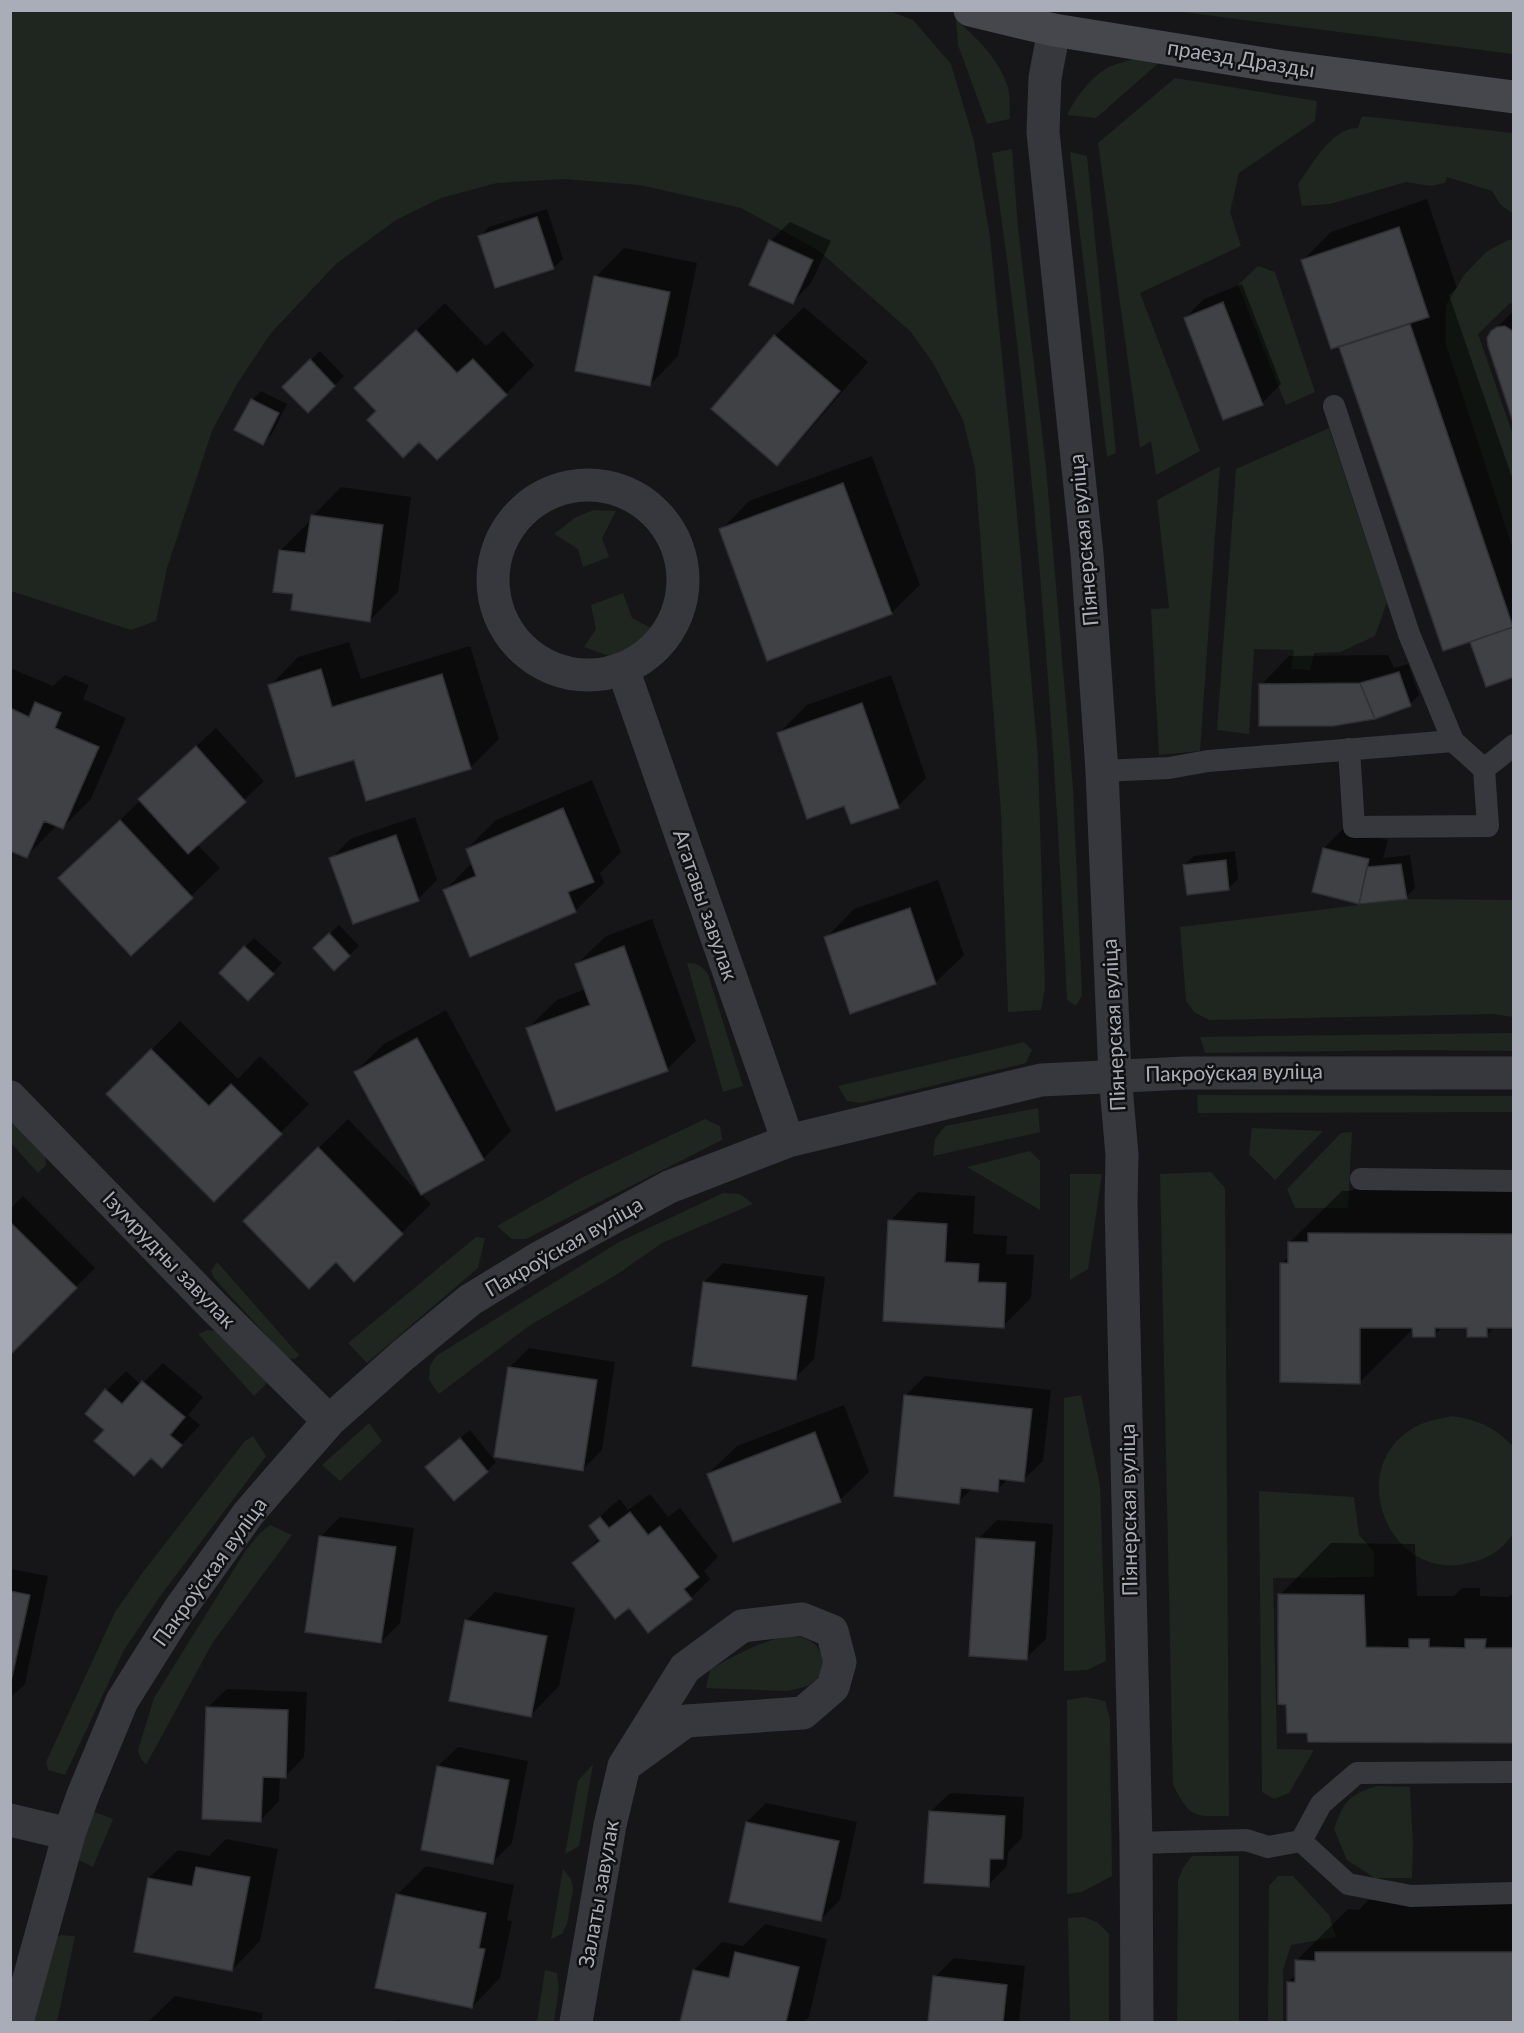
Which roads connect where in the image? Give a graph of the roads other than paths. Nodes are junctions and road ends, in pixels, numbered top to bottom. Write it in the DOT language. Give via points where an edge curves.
graph roads {
  1 [pos="970,10"];
  2 [pos="1054,30"];
  3 [pos="1514,97"];
  4 [pos="1334,406"];
  5 [pos="623,669"];
  6 [pos="1453,741"];
  7 [pos="1514,745"];
  8 [pos="1349,749"];
  9 [pos="1484,769"];
  10 [pos="1102,771"];
  11 [pos="1514,1073"];
  12 [pos="1115,1075"];
  13 [pos="10,1097"];
  14 [pos="788,1140"];
  15 [pos="1361,1179"];
  16 [pos="1514,1181"];
  17 [pos="329,1421"];
  18 [pos="624,1766"];
  19 [pos="1514,1772"];
  20 [pos="10,1820"];
  21 [pos="69,1834"];
  22 [pos="1301,1841"];
  23 [pos="1136,1843"];
  24 [pos="1514,1893"];
  25 [pos="17,2022"];
  26 [pos="576,2022"];
  27 [pos="1137,2022"];
  1 -- 2 [label="street, праезд Дразды"];
  2 -- 3 [label="street, праезд Дразды" via="1277,66"];
  2 -- 10 [label="street, Піянерская вуліца" via="1045,78 1043,132 1087,554"];
  4 -- 6 [label="lane" via="1409,634"];
  5 -- 5 [label="street" via="600,675 576,675 554,669 518,645 501,620 494,592 499,545 527,507 552,492 581,485 631,495 667,526 678,549 683,575 680,605 667,633 648,655"];
  5 -- 14 [label="street, Агатавы завулак"];
  6 -- 8 [label="lane"];
  6 -- 9 [label="lane"];
  7 -- 9 [label="lane"];
  8 -- 9 [label="lane" via="1354,827 1488,826"];
  8 -- 10 [label="lane"];
  10 -- 12 [label="street, Піянерская вуліца"];
  11 -- 12 [label="street, Пакроўская вуліца"];
  12 -- 14 [label="street, Пакроўская вуліца" via="1041,1080"];
  12 -- 23 [label="street, Піянерская вуліца" via="1122,1155"];
  13 -- 17 [label="street, Ізумрудны завулак"];
  14 -- 17 [label="street, Пакроўская вуліца" via="669,1187 470,1300"];
  15 -- 16 [label="lane"];
  17 -- 21 [label="street, Пакроўская вуліца" via="248,1514 166,1630 122,1701"];
  18 -- 18 [label="street, Залаты завулак" via="685,1668 742,1626 802,1619 832,1631 840,1662 833,1687 803,1713 686,1721"];
  18 -- 26 [label="street, Залаты завулак"];
  19 -- 22 [label="lane" via="1357,1773 1321,1804"];
  20 -- 21 [label="street"];
  21 -- 25 [label="street, Пакроўская вуліца"];
  22 -- 23 [label="lane" via="1268,1847 1246,1840"];
  22 -- 24 [label="lane" via="1348,1884 1411,1896"];
  23 -- 27 [label="street, Піянерская вуліца"];
}
